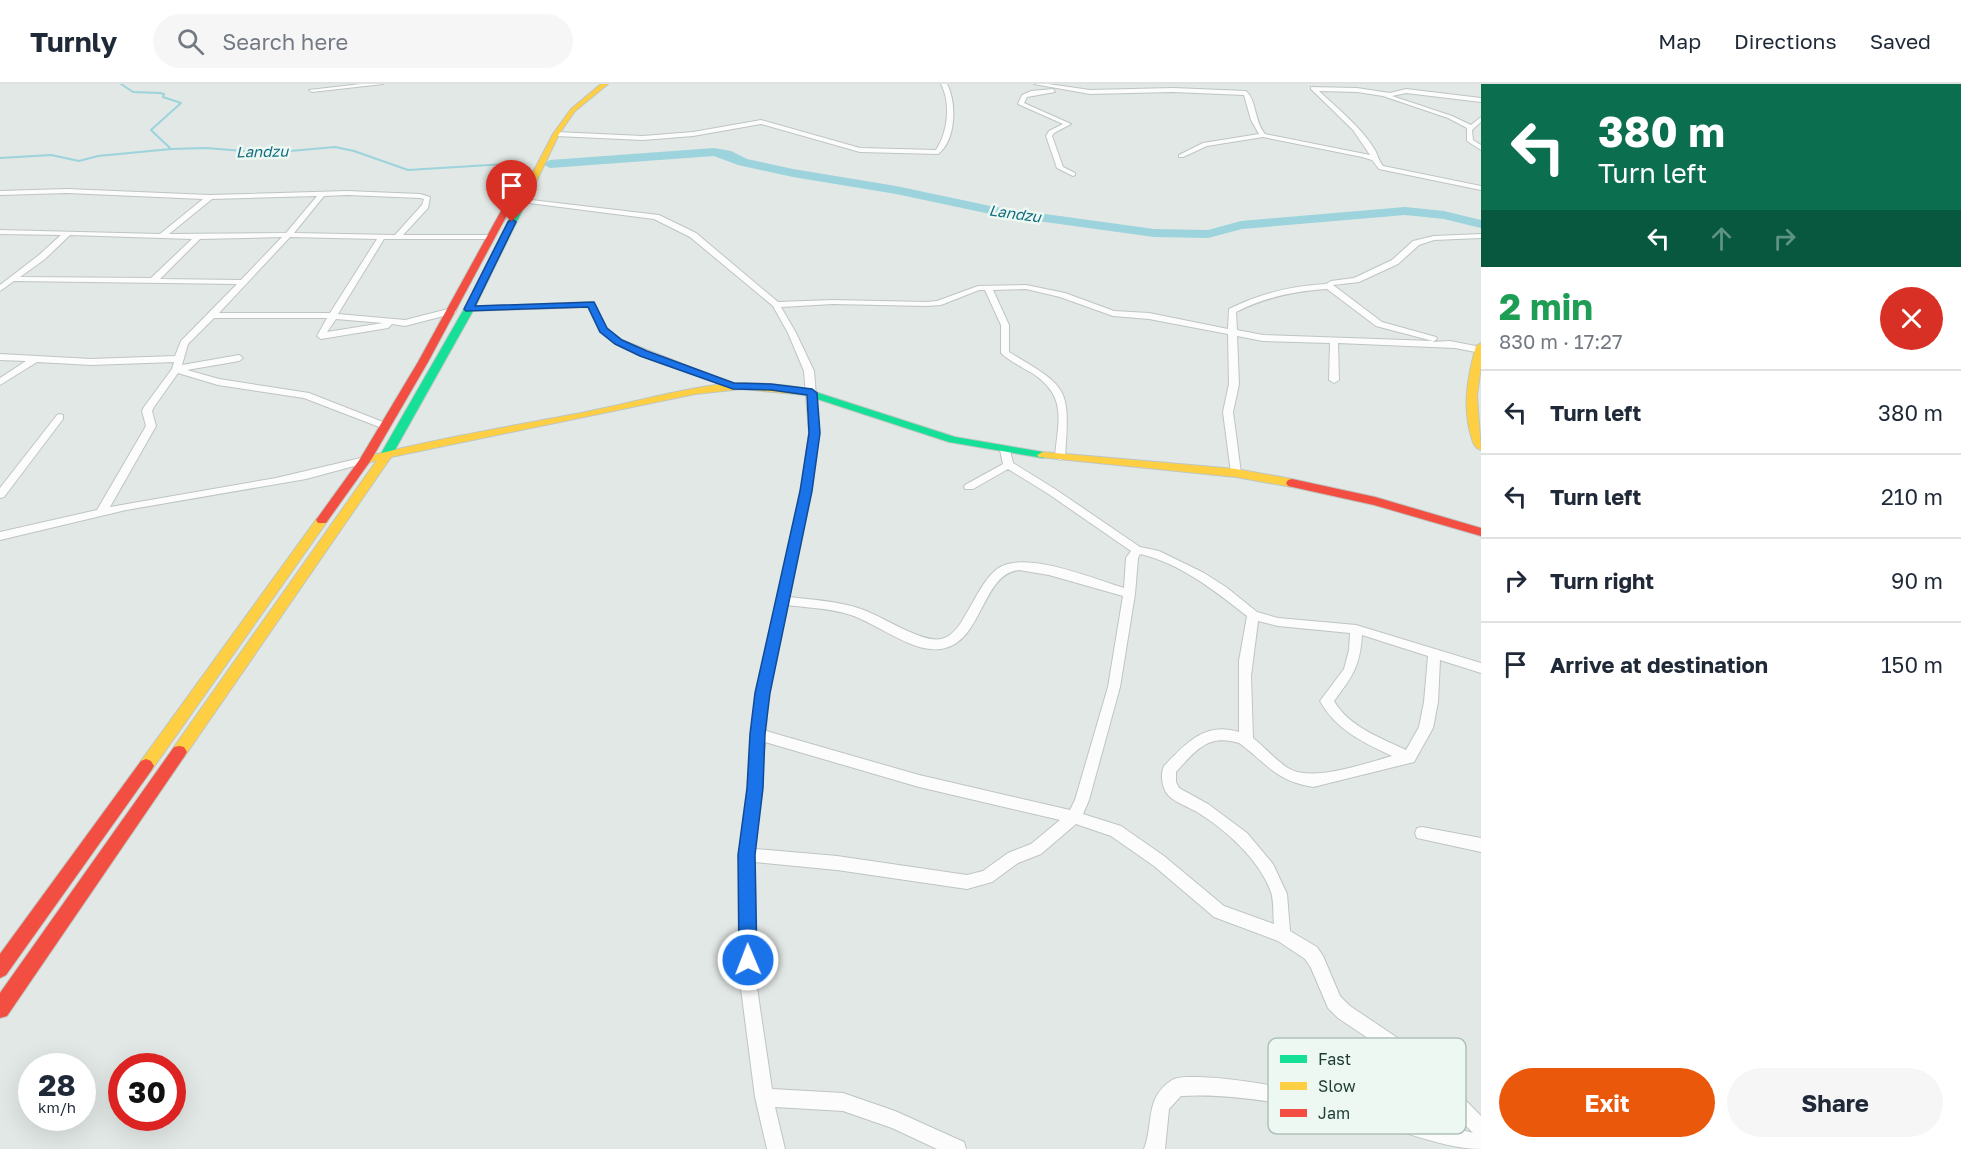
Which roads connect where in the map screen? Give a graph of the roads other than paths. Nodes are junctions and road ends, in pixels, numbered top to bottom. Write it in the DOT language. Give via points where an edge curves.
graph roads {
  1 [pos="380,84"];
  2 [pos="595,84"];
  3 [pos="605,84"];
  4 [pos="944,84"];
  5 [pos="1037,84"];
  6 [pos="1165,84"];
  7 [pos="1309,84"];
  8 [pos="1424,84"];
  9 [pos="1052,86"];
  10 [pos="1315,89"];
  11 [pos="312,90"];
  12 [pos="1069,90"];
  13 [pos="1173,90"];
  14 [pos="1406,91"];
  15 [pos="1384,94"];
  16 [pos="1481,100"];
  17 [pos="1481,119"];
  18 [pos="1471,128"];
  19 [pos="556,134"];
  20 [pos="1263,135"];
  21 [pos="1481,148"];
  22 [pos="1181,156"];
  23 [pos="1374,159"];
  24 [pos="1072,174"];
  25 [pos="1481,188"];
  26 [pos="0,193"];
  27 [pos="322,194"];
  28 [pos="210,197"];
  29 [pos="523,201"];
  30 [pos="0,232"];
  31 [pos="68,233"];
  32 [pos="288,235"];
  33 [pos="162,236"];
  34 [pos="1481,236"];
  35 [pos="198,237"];
  36 [pos="382,237"];
  37 [pos="397,237"];
  38 [pos="490,237"];
  39 [pos="12,279"];
  40 [pos="153,281"];
  41 [pos="245,282"];
  42 [pos="1329,286"];
  43 [pos="987,287"];
  44 [pos="0,289"];
  45 [pos="776,305"];
  46 [pos="469,309"];
  47 [pos="452,311"];
  48 [pos="212,315"];
  49 [pos="333,316"];
  50 [pos="405,322"];
  51 [pos="1231,332"];
  52 [pos="1334,341"];
  53 [pos="1457,345"];
  54 [pos="1481,349"];
  55 [pos="0,357"];
  56 [pos="179,358"];
  57 [pos="240,358"];
  58 [pos="35,359"];
  59 [pos="176,369"];
  60 [pos="1334,380"];
  61 [pos="0,382"];
  62 [pos="733,386"];
  63 [pos="812,393"];
  64 [pos="60,417"];
  65 [pos="385,426"];
  66 [pos="1481,447"];
  67 [pos="1005,450"];
  68 [pos="388,453"];
  69 [pos="1060,457"];
  70 [pos="365,460"];
  71 [pos="1008,465"];
  72 [pos="1236,473"];
  73 [pos="969,488"];
  74 [pos="0,495"];
  75 [pos="102,511"];
  76 [pos="1481,532"];
  77 [pos="0,536"];
  78 [pos="1137,550"];
  79 [pos="1129,594"];
  80 [pos="783,600"];
  81 [pos="1253,615"];
  82 [pos="1356,629"];
  83 [pos="1434,652"];
  84 [pos="1481,668"];
  85 [pos="758,734"];
  86 [pos="1246,738"];
  87 [pos="1408,758"];
  88 [pos="1074,817"];
  89 [pos="1422,833"];
  90 [pos="1481,845"];
  91 [pos="747,855"];
  92 [pos="1283,935"];
  93 [pos="0,969"];
  94 [pos="0,1009"];
  95 [pos="1383,1038"];
  96 [pos="1268,1093"];
  97 [pos="764,1097"];
  98 [pos="1466,1114"];
  99 [pos="1481,1129"];
  100 [pos="1445,1134"];
  101 [pos="1481,1145"];
  102 [pos="776,1149"];
  103 [pos="957,1149"];
  104 [pos="1155,1149"];
  1 -- 11 [label="street"];
  2 -- 38 [label="street" via="556,119"];
  3 -- 19 [label="street" via="573,110"];
  4 -- 19 [label="street" via="948,89 949,126 938,152 860,150 761,122 693,135 643,138"];
  5 -- 9 [label="street"];
  6 -- 13 [label="street"];
  7 -- 10 [label="street"];
  8 -- 14 [label="street"];
  9 -- 12 [label="street"];
  10 -- 15 [label="street"];
  10 -- 23 [label="street" via="1355,129"];
  12 -- 13 [label="street"];
  12 -- 24 [label="street" via="1031,93 1021,104 1068,124 1049,135 1060,168"];
  13 -- 20 [label="street" via="1246,93 1250,111"];
  14 -- 15 [label="street"];
  14 -- 16 [label="street"];
  15 -- 18 [label="street" via="1453,116"];
  17 -- 18 [label="street"];
  18 -- 21 [label="street" via="1470,141"];
  19 -- 29 [label="street"];
  20 -- 22 [label="street" via="1205,144"];
  20 -- 23 [label="street"];
  23 -- 25 [label="street" via="1381,168"];
  26 -- 28 [label="street" via="67,191"];
  27 -- 28 [label="street"];
  27 -- 32 [label="street"];
  27 -- 37 [label="street" via="428,198"];
  28 -- 33 [label="street"];
  29 -- 45 [label="street" via="656,217 693,235"];
  29 -- 46 [label="street"];
  30 -- 31 [label="street"];
  31 -- 33 [label="street"];
  31 -- 39 [label="street"];
  32 -- 35 [label="street"];
  32 -- 36 [label="street"];
  32 -- 41 [label="street"];
  33 -- 35 [label="street"];
  34 -- 42 [label="street" via="1434,238 1416,243 1395,262 1356,280"];
  35 -- 40 [label="street"];
  36 -- 37 [label="street"];
  36 -- 49 [label="street"];
  37 -- 38 [label="street"];
  38 -- 47 [label="street"];
  39 -- 40 [label="street"];
  39 -- 44 [label="street"];
  40 -- 41 [label="street"];
  41 -- 48 [label="street"];
  42 -- 51 [label="street" via="1281,290 1255,298 1232,311"];
  42 -- 53 [label="street" via="1379,324"];
  43 -- 45 [label="street" via="938,303"];
  43 -- 51 [label="street" via="1026,287 1062,295 1098,310"];
  43 -- 69 [label="street" via="1005,325 1005,353 1059,393 1063,408"];
  45 -- 63 [label="street" via="809,371"];
  46 -- 62 [label="street" via="591,304 603,330 619,342"];
  46 -- 68 [label="street"];
  47 -- 50 [label="street"];
  47 -- 65 [label="street"];
  48 -- 49 [label="street"];
  48 -- 56 [label="street" via="184,343"];
  49 -- 50 [label="street"];
  49 -- 50 [label="street" via="321,336"];
  51 -- 52 [label="street" via="1263,338"];
  51 -- 72 [label="street" via="1234,384 1228,412"];
  52 -- 53 [label="street"];
  52 -- 60 [label="street"];
  53 -- 54 [label="street"];
  54 -- 66 [label="street" via="1469,395 1470,420"];
  55 -- 58 [label="street"];
  56 -- 58 [label="street" via="91,362"];
  56 -- 59 [label="street"];
  57 -- 59 [label="street"];
  58 -- 61 [label="street"];
  59 -- 65 [label="street" via="218,382 306,395"];
  59 -- 75 [label="street" via="148,407 150,426"];
  62 -- 63 [label="street"];
  62 -- 68 [label="street"];
  63 -- 67 [label="street" via="953,440"];
  63 -- 80 [label="street" via="814,433 806,491"];
  64 -- 74 [label="street"];
  65 -- 70 [label="street"];
  67 -- 69 [label="street"];
  67 -- 71 [label="street"];
  68 -- 70 [label="street"];
  68 -- 94 [label="street"];
  69 -- 72 [label="street"];
  70 -- 75 [label="street" via="276,481"];
  70 -- 93 [label="street"];
  71 -- 73 [label="street"];
  71 -- 78 [label="street"];
  72 -- 76 [label="street" via="1375,501"];
  75 -- 77 [label="street"];
  78 -- 79 [label="street" via="1132,558"];
  78 -- 81 [label="street" via="1155,554 1200,576"];
  79 -- 80 [label="street" via="1026,565 1009,567 998,575 957,638 940,644 915,639 855,612"];
  79 -- 88 [label="street" via="1114,687"];
  80 -- 85 [label="street" via="762,693"];
  81 -- 82 [label="street" via="1278,622"];
  81 -- 86 [label="street" via="1242,680"];
  82 -- 83 [label="street"];
  82 -- 87 [label="street" via="1350,670 1327,701 1331,710 1356,730"];
  83 -- 84 [label="street"];
  83 -- 87 [label="street" via="1426,728"];
  85 -- 88 [label="street" via="919,781"];
  85 -- 91 [label="street"];
  86 -- 87 [label="street" via="1285,775 1300,780 1313,781"];
  86 -- 92 [label="street" via="1228,733 1204,737 1169,770 1169,783 1174,792 1242,838 1268,869 1279,894"];
  88 -- 91 [label="street" via="1036,849 1013,858 987,878 967,882 837,863"];
  88 -- 92 [label="street" via="1116,831 1220,912"];
  89 -- 90 [label="street"];
  91 -- 97 [label="street" via="748,981"];
  92 -- 95 [label="street" via="1311,953 1334,1002"];
  96 -- 104 [label="street" via="1197,1085 1177,1087 1160,1105"];
  97 -- 102 [label="street"];
  97 -- 103 [label="street" via="843,1102 896,1120"];
  98 -- 99 [label="street"];
  100 -- 101 [label="street"];
}
